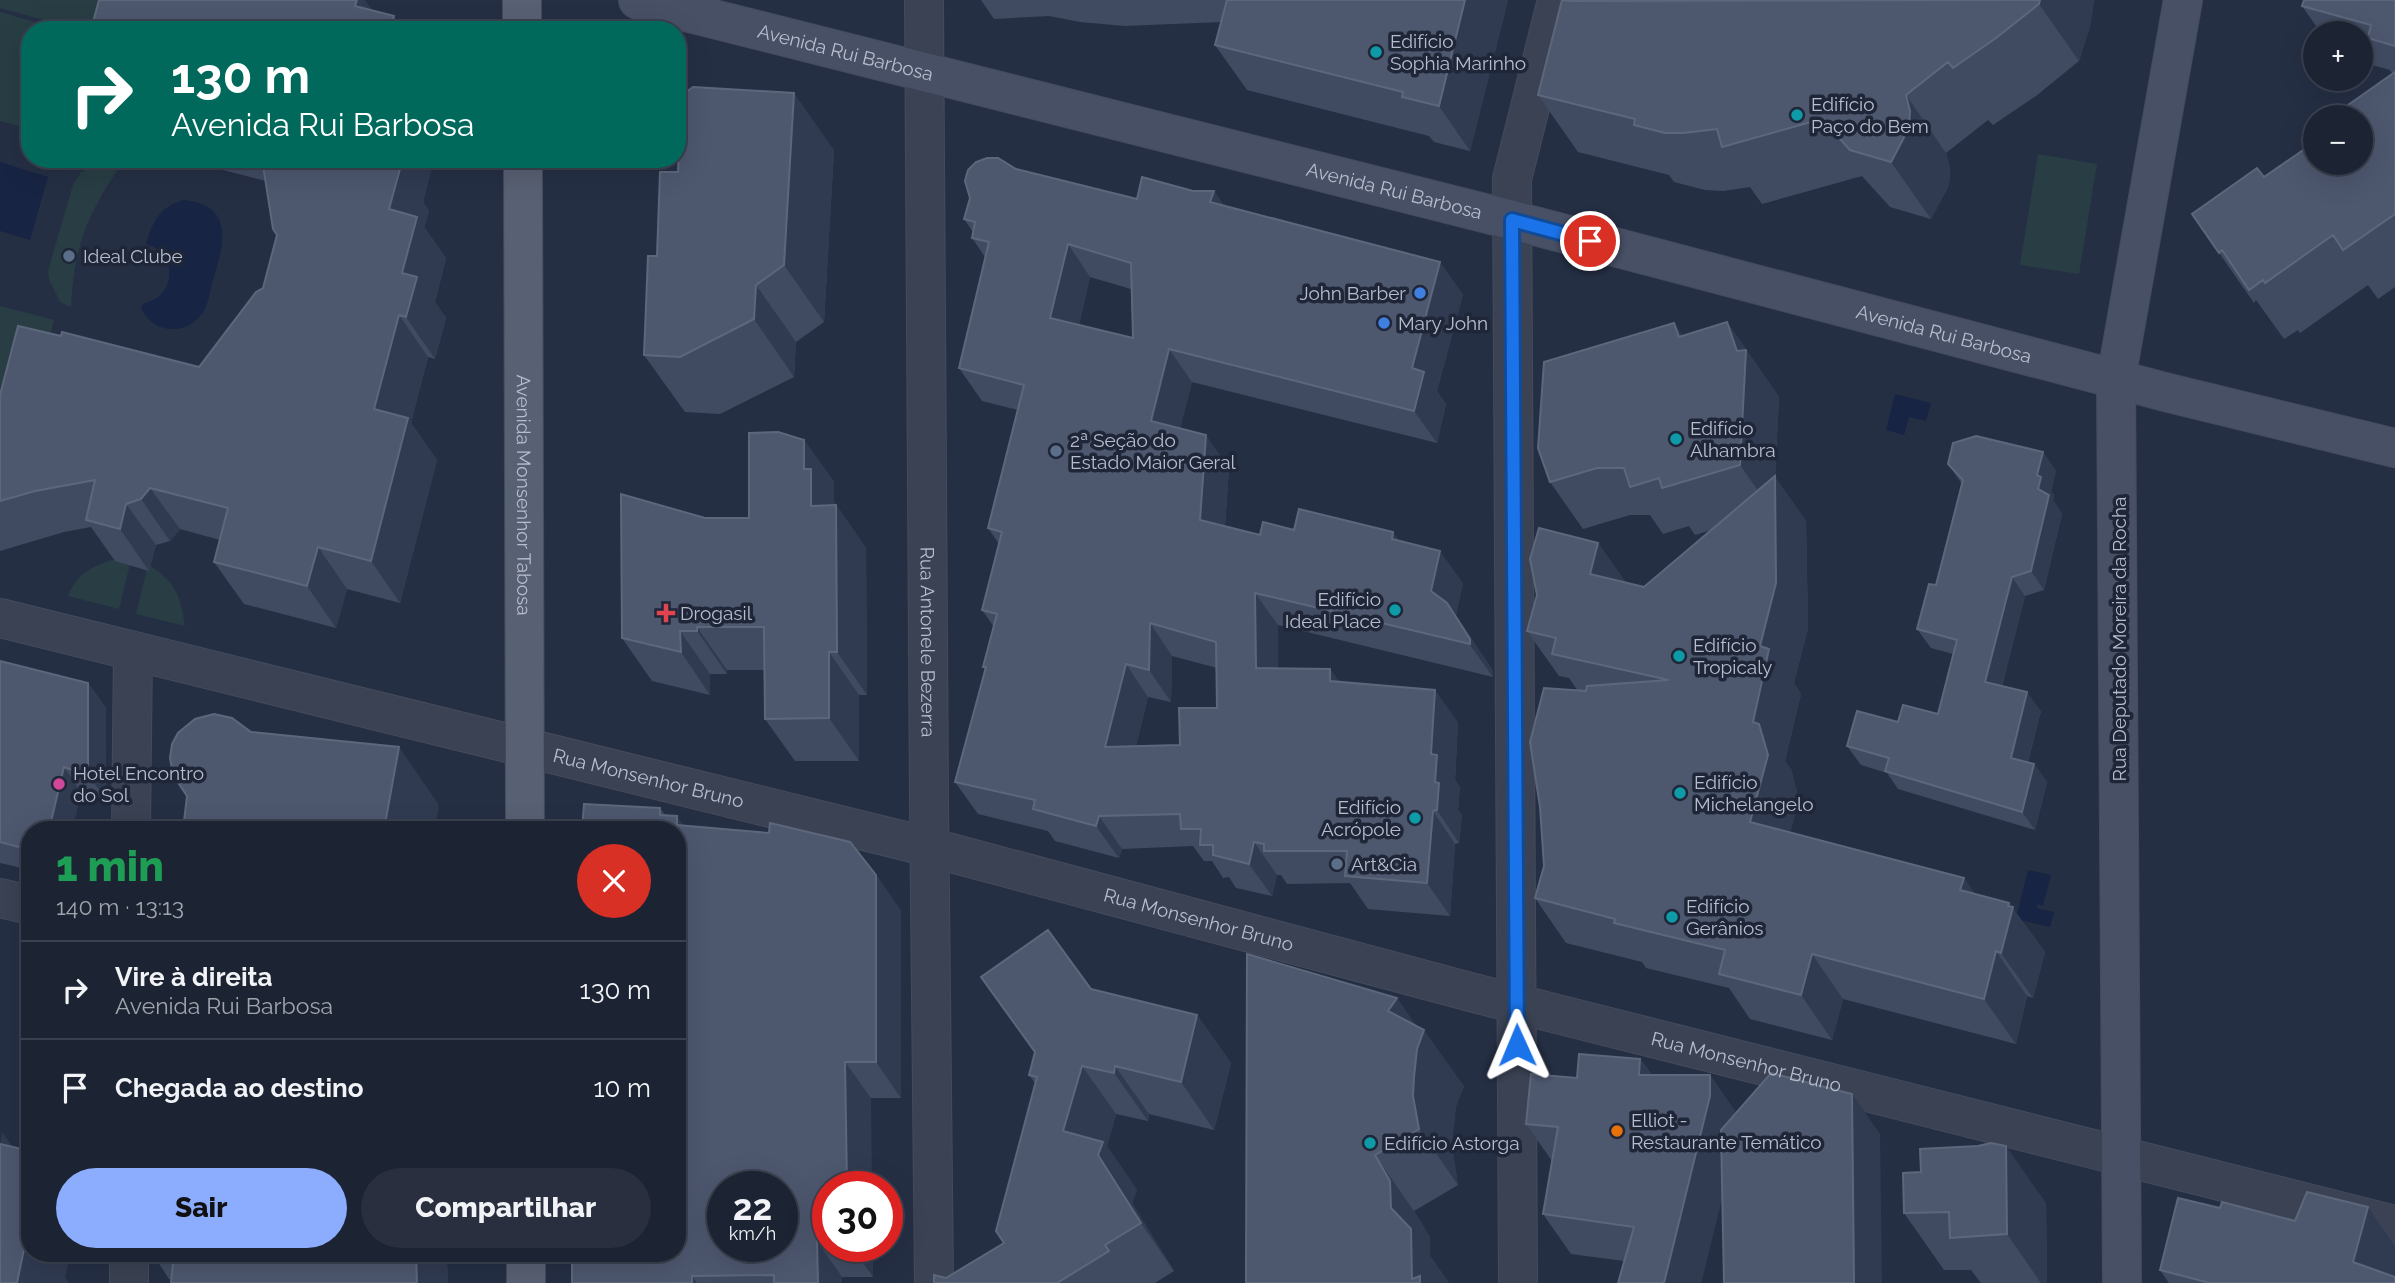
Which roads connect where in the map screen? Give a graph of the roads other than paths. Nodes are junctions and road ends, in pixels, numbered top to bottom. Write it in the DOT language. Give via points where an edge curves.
graph roads {
  1 [pos="522,0"];
  2 [pos="638,0"];
  3 [pos="925,0"];
  4 [pos="1557,0"];
  5 [pos="2183,0"];
  6 [pos="522,21"];
  7 [pos="925,71"];
  8 [pos="523,168"];
  9 [pos="1512,220"];
  10 [pos="2116,379"];
  11 [pos="2395,448"];
  12 [pos="0,618"];
  13 [pos="133,651"];
  14 [pos="525,747"];
  15 [pos="131,821"];
  16 [pos="525,821"];
  17 [pos="929,848"];
  18 [pos="0,898"];
  19 [pos="21,903"];
  20 [pos="1516,1003"];
  21 [pos="2121,1156"];
  22 [pos="2395,1225"];
  23 [pos="129,1262"];
  24 [pos="526,1262"];
  25 [pos="129,1283"];
  26 [pos="526,1283"];
  27 [pos="934,1283"];
  28 [pos="1518,1283"];
  29 [pos="2122,1283"];
  1 -- 6 [label="main road"];
  2 -- 7 [label="main road, Avenida Rui Barbosa"];
  3 -- 7 [label="street, Rua Antonele Bezerra"];
  4 -- 9 [label="street" via="1512,179"];
  5 -- 10 [label="main road, Rua Deputado Moreira da Rocha"];
  7 -- 9 [label="main road, Avenida Rui Barbosa"];
  7 -- 17 [label="street, Rua Antonele Bezerra"];
  8 -- 14 [label="main road, Avenida Monsenhor Tabosa"];
  9 -- 10 [label="main road, Avenida Rui Barbosa"];
  9 -- 20 [label="street"];
  10 -- 11 [label="main road, Avenida Rui Barbosa"];
  10 -- 21 [label="main road, Rua Deputado Moreira da Rocha"];
  12 -- 13 [label="street, Rua Monsenhor Bruno"];
  13 -- 14 [label="street, Rua Monsenhor Bruno"];
  13 -- 15 [label="street"];
  14 -- 16 [label="main road, Avenida Monsenhor Tabosa"];
  14 -- 17 [label="street, Rua Monsenhor Bruno"];
  17 -- 20 [label="street, Rua Monsenhor Bruno"];
  17 -- 27 [label="street, Rua Antonele Bezerra"];
  18 -- 19 [label="street"];
  20 -- 21 [label="street, Rua Monsenhor Bruno"];
  20 -- 28 [label="street"];
  21 -- 22 [label="street, Rua Monsenhor Bruno"];
  21 -- 29 [label="main road, Rua Deputado Moreira da Rocha"];
  23 -- 25 [label="street"];
  24 -- 26 [label="main road"];
}
